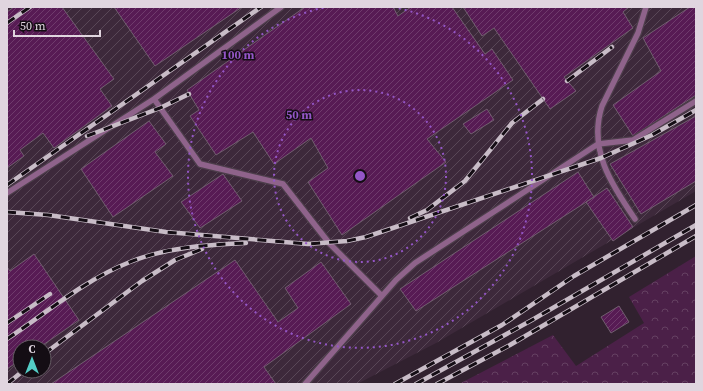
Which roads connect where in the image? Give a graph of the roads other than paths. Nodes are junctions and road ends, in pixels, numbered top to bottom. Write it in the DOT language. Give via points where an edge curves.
graph roads {
  1 [pos="281,7"];
  2 [pos="646,7"];
  3 [pos="154,99"];
  4 [pos="696,101"];
  5 [pos="598,144"];
  6 [pos="7,193"];
  7 [pos="635,219"];
  8 [pos="382,296"];
  9 [pos="305,384"];
  1 -- 3 [label="lane"];
  2 -- 5 [label="lane" via="638,33 602,106 598,118"];
  3 -- 6 [label="lane"];
  3 -- 8 [label="lane" via="200,164 283,184 329,243"];
  4 -- 5 [label="lane" via="633,140"];
  5 -- 7 [label="lane" via="610,182"];
  5 -- 8 [label="lane" via="415,263"];
  8 -- 9 [label="lane"];
}
